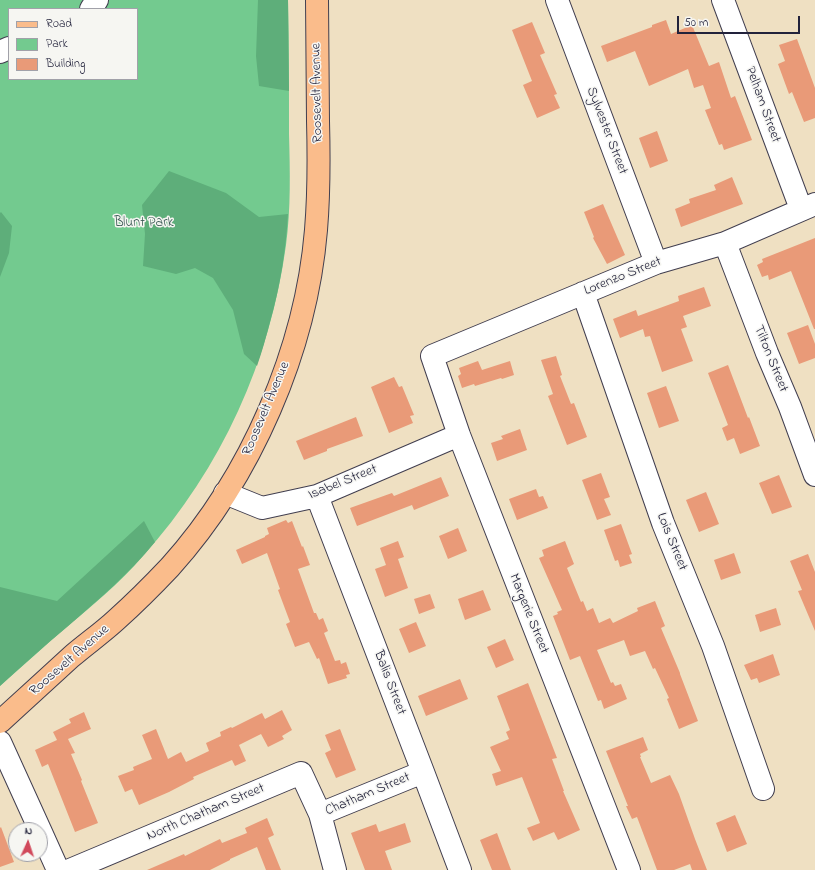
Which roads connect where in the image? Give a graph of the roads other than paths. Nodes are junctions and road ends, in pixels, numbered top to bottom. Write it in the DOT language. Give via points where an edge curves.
graph roads {
  1 [pos="317,0"];
  2 [pos="556,0"];
  3 [pos="723,0"];
  4 [pos="808,206"];
  5 [pos="725,243"];
  6 [pos="656,263"];
  7 [pos="583,293"];
  8 [pos="432,356"];
  9 [pos="459,435"];
  10 [pos="815,475"];
  11 [pos="225,493"];
  12 [pos="317,496"];
  13 [pos="0,722"];
  14 [pos="0,742"];
  15 [pos="423,772"];
  16 [pos="763,789"];
  17 [pos="320,814"];
  18 [pos="36,822"];
  19 [pos="48,848"];
  20 [pos="58,870"];
  21 [pos="70,870"];
  22 [pos="335,870"];
  23 [pos="460,870"];
  24 [pos="629,870"];
  1 -- 11 [label="main road, Roosevelt Avenue" via="318,181 316,231 310,280 305,305 279,386 242,466"];
  2 -- 6 [label="street, Sylvester Street"];
  3 -- 4 [label="street, Pelham Street"];
  4 -- 5 [label="street, Lorenzo Street"];
  5 -- 6 [label="street, Lorenzo Street"];
  5 -- 10 [label="street, Tilton Street"];
  6 -- 7 [label="street, Lorenzo Street"];
  7 -- 8 [label="street, Lorenzo Street"];
  7 -- 16 [label="street, Lois Street" via="663,523 713,646"];
  8 -- 9 [label="street, Margerie Street"];
  9 -- 12 [label="street, Isabel Street"];
  9 -- 24 [label="street, Margerie Street"];
  11 -- 12 [label="street, Isabel Street" via="262,508"];
  11 -- 13 [label="main road, Roosevelt Avenue" via="188,546 140,599"];
  12 -- 15 [label="street, Balis Street"];
  14 -- 18 [label="street"];
  15 -- 17 [label="street, Chatham Street"];
  15 -- 23 [label="street, Balis Street"];
  17 -- 21 [label="street, North Chatham Street" via="301,773"];
  17 -- 22 [label="street, Chatham Street"];
  19 -- 20 [label="street"];
}
